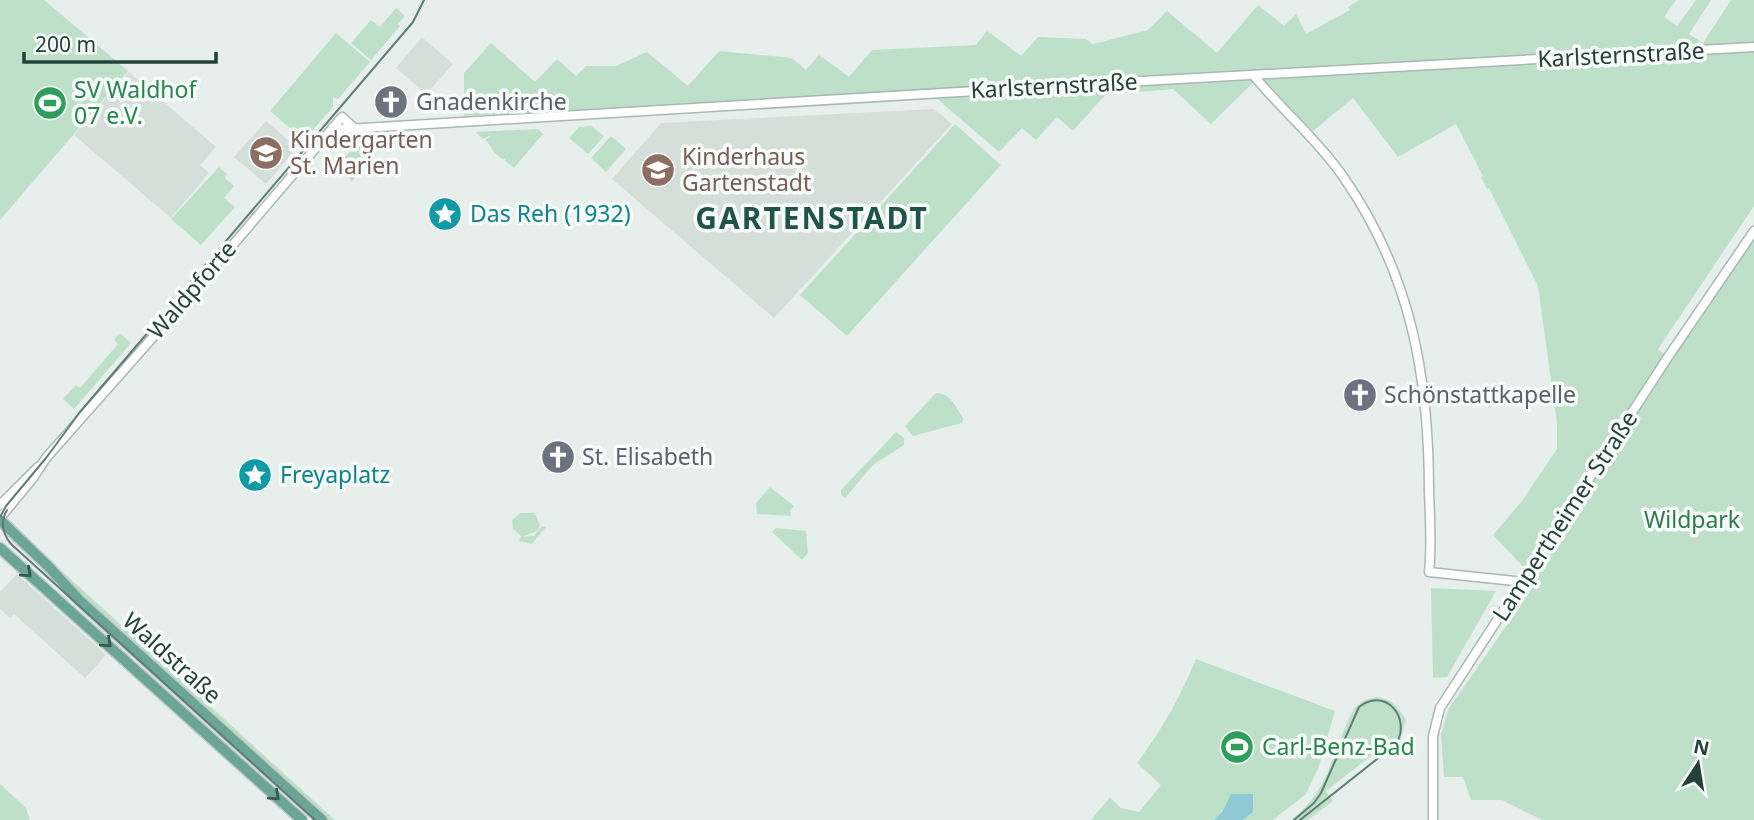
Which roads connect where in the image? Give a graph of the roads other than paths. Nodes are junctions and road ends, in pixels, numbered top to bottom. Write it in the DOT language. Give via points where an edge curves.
graph roads {
  1 [pos="1754,47"];
  2 [pos="1254,76"];
  3 [pos="333,127"];
  4 [pos="355,129"];
  5 [pos="1754,231"];
  6 [pos="43,463"];
  7 [pos="0,505"];
  8 [pos="0,519"];
  9 [pos="0,548"];
  10 [pos="1524,582"];
  11 [pos="302,820"];
  12 [pos="322,820"];
  13 [pos="1433,820"];
  1 -- 2 [label="street, Karlsternstraße"];
  2 -- 4 [label="street, Karlsternstraße"];
  2 -- 10 [label="street" via="1342,175 1373,225 1403,296 1423,373 1429,448 1429,572"];
  3 -- 4 [label="street, Karlsternstraße"];
  3 -- 4 [label="street, Waldpforte" via="342,117"];
  3 -- 6 [label="street, Waldpforte"];
  5 -- 10 [label="street, Lampertheimer Straße"];
  6 -- 7 [label="street, Waldpforte"];
  6 -- 8 [label="street, Waldpforte"];
  8 -- 12 [label="main road, Waldstraße" via="80,601"];
  9 -- 11 [label="main road, Waldstraße, one-way"];
  10 -- 13 [label="street, Lampertheimer Straße" via="1440,708 1433,736"];
}
